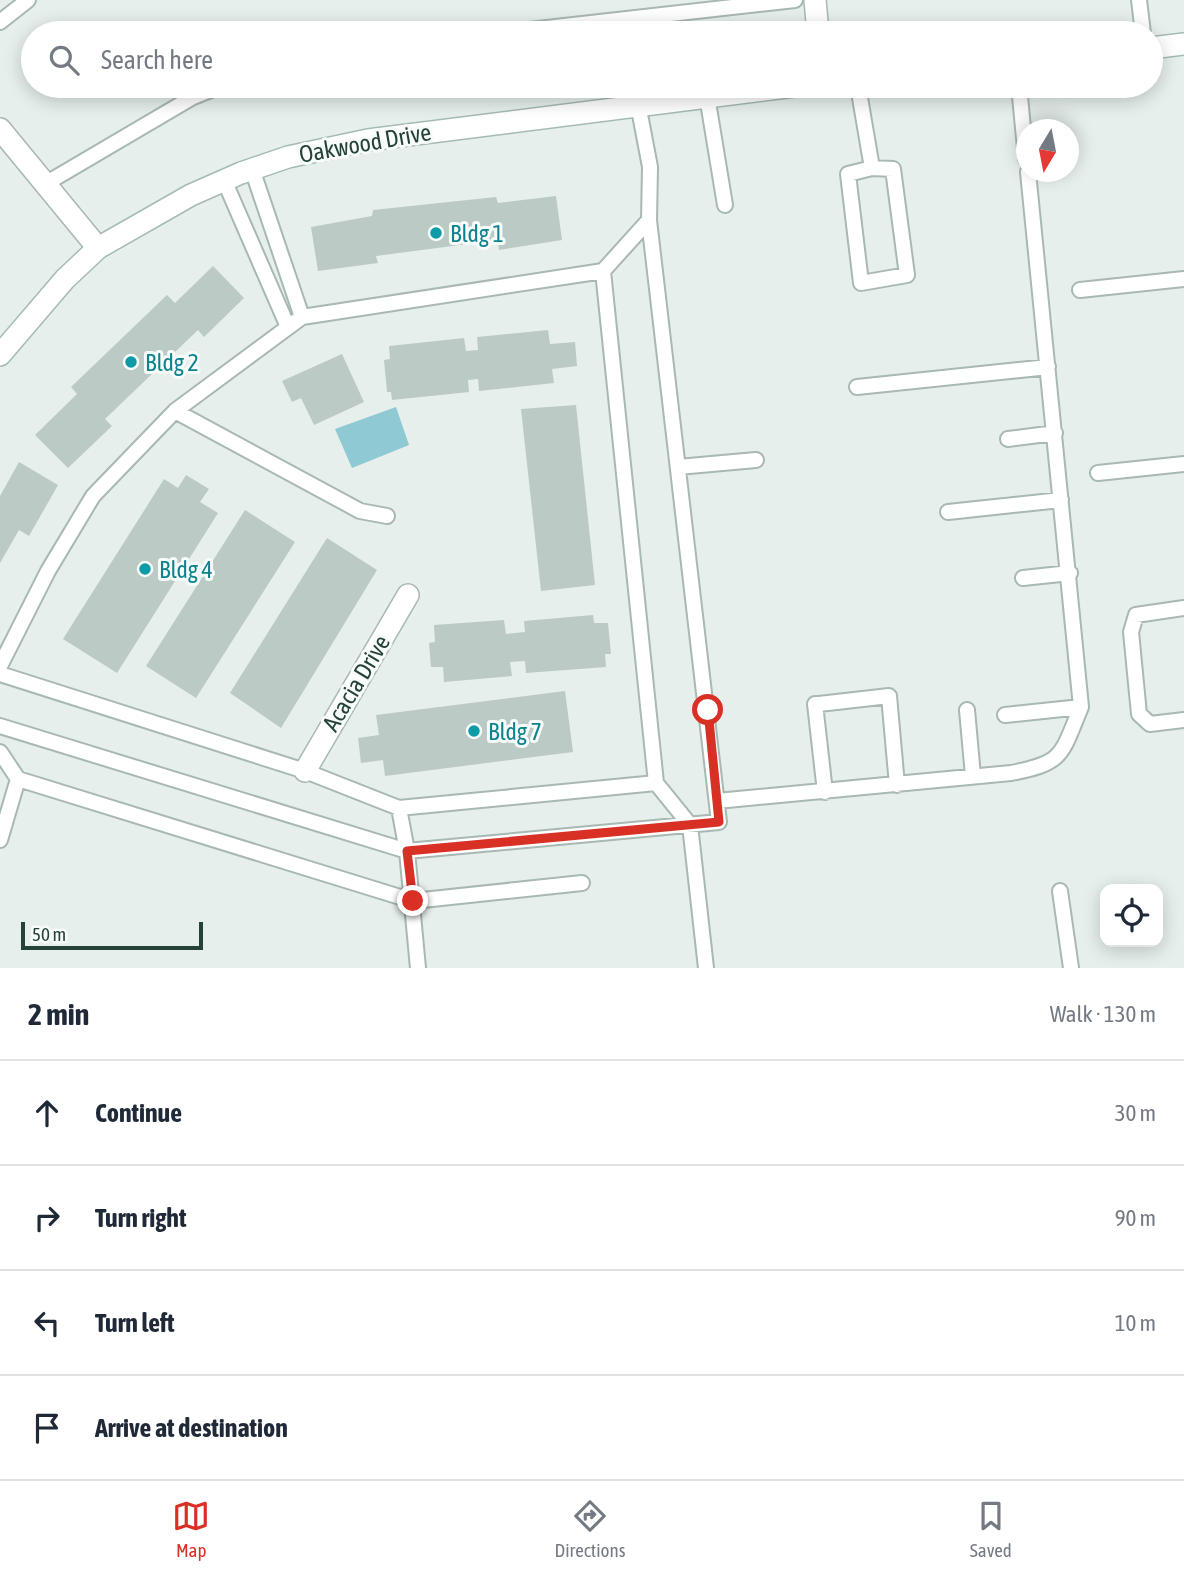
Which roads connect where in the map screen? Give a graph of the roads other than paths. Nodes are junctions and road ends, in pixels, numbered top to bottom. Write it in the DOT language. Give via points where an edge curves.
graph roads {
  1 [pos="28,0"];
  2 [pos="795,0"];
  3 [pos="815,0"];
  4 [pos="1139,0"];
  5 [pos="608,21"];
  6 [pos="817,21"];
  7 [pos="1142,21"];
  8 [pos="0,22"];
  9 [pos="1184,44"];
  10 [pos="1163,47"];
  11 [pos="191,98"];
  12 [pos="690,98"];
  13 [pos="707,98"];
  14 [pos="860,98"];
  15 [pos="1020,98"];
  16 [pos="638,104"];
  17 [pos="1023,119"];
  18 [pos="0,129"];
  19 [pos="872,168"];
  20 [pos="252,169"];
  21 [pos="224,180"];
  22 [pos="1029,182"];
  23 [pos="45,184"];
  24 [pos="725,205"];
  25 [pos="649,220"];
  26 [pos="98,248"];
  27 [pos="603,271"];
  28 [pos="1184,279"];
  29 [pos="1080,290"];
  30 [pos="302,317"];
  31 [pos="288,327"];
  32 [pos="0,355"];
  33 [pos="1048,368"];
  34 [pos="858,387"];
  35 [pos="176,411"];
  36 [pos="1055,433"];
  37 [pos="1008,439"];
  38 [pos="756,460"];
  39 [pos="1184,464"];
  40 [pos="678,467"];
  41 [pos="1098,473"];
  42 [pos="1061,500"];
  43 [pos="948,512"];
  44 [pos="387,516"];
  45 [pos="1070,573"];
  46 [pos="1023,578"];
  47 [pos="408,595"];
  48 [pos="1184,608"];
  49 [pos="0,666"];
  50 [pos="0,674"];
  51 [pos="1081,707"];
  52 [pos="967,710"];
  53 [pos="1004,715"];
  54 [pos="1184,720"];
  55 [pos="0,726"];
  56 [pos="0,752"];
  57 [pos="305,771"];
  58 [pos="973,776"];
  59 [pos="18,779"];
  60 [pos="656,783"];
  61 [pos="897,785"];
  62 [pos="825,792"];
  63 [pos="718,801"];
  64 [pos="399,808"];
  65 [pos="690,825"];
  66 [pos="0,841"];
  67 [pos="407,851"];
  68 [pos="582,883"];
  69 [pos="1060,891"];
  70 [pos="413,901"];
  71 [pos="418,968"];
  72 [pos="706,968"];
  73 [pos="1071,968"];
  1 -- 8 [label="lane"];
  2 -- 5 [label="lane"];
  3 -- 6 [label="street"];
  4 -- 7 [label="lane"];
  9 -- 10 [label="street"];
  11 -- 23 [label="lane"];
  12 -- 16 [label="street, Oakwood Drive"];
  13 -- 24 [label="lane"];
  14 -- 19 [label="lane"];
  15 -- 17 [label="lane"];
  16 -- 20 [label="street, Oakwood Drive" via="368,140"];
  16 -- 25 [label="lane" via="650,167"];
  18 -- 23 [label="street"];
  19 -- 19 [label="lane" via="848,174 861,283 907,275 893,169"];
  20 -- 21 [label="street, Oakwood Drive"];
  20 -- 30 [label="lane"];
  21 -- 26 [label="street, Oakwood Drive"];
  21 -- 31 [label="lane"];
  22 -- 33 [label="lane"];
  23 -- 26 [label="street"];
  25 -- 27 [label="lane"];
  25 -- 40 [label="lane"];
  26 -- 32 [label="street, Oakwood Drive"];
  27 -- 30 [label="lane"];
  27 -- 60 [label="lane"];
  28 -- 29 [label="lane"];
  30 -- 31 [label="lane"];
  31 -- 35 [label="lane"];
  33 -- 34 [label="lane"];
  33 -- 36 [label="lane"];
  35 -- 44 [label="lane" via="360,511"];
  35 -- 49 [label="lane" via="93,496"];
  36 -- 37 [label="lane"];
  36 -- 42 [label="lane"];
  38 -- 40 [label="lane"];
  39 -- 41 [label="lane"];
  40 -- 63 [label="lane"];
  42 -- 43 [label="lane"];
  42 -- 45 [label="lane"];
  45 -- 46 [label="lane"];
  45 -- 51 [label="lane"];
  47 -- 57 [label="street, Acacia Drive"];
  48 -- 54 [label="lane" via="1136,615 1131,632 1139,714 1150,724"];
  50 -- 57 [label="lane"];
  51 -- 53 [label="lane"];
  51 -- 58 [label="lane" via="1059,756 1049,765"];
  52 -- 58 [label="lane"];
  55 -- 67 [label="lane"];
  56 -- 59 [label="lane"];
  57 -- 64 [label="lane"];
  58 -- 61 [label="lane"];
  59 -- 66 [label="lane"];
  59 -- 70 [label="lane"];
  60 -- 64 [label="lane"];
  60 -- 65 [label="lane"];
  61 -- 62 [label="lane"];
  61 -- 62 [label="lane" via="889,696 815,704"];
  62 -- 63 [label="lane"];
  63 -- 65 [label="lane" via="719,822"];
  64 -- 67 [label="lane"];
  65 -- 67 [label="lane"];
  65 -- 72 [label="lane"];
  67 -- 70 [label="lane"];
  68 -- 70 [label="lane"];
  69 -- 73 [label="lane"];
  70 -- 71 [label="lane"];
}
